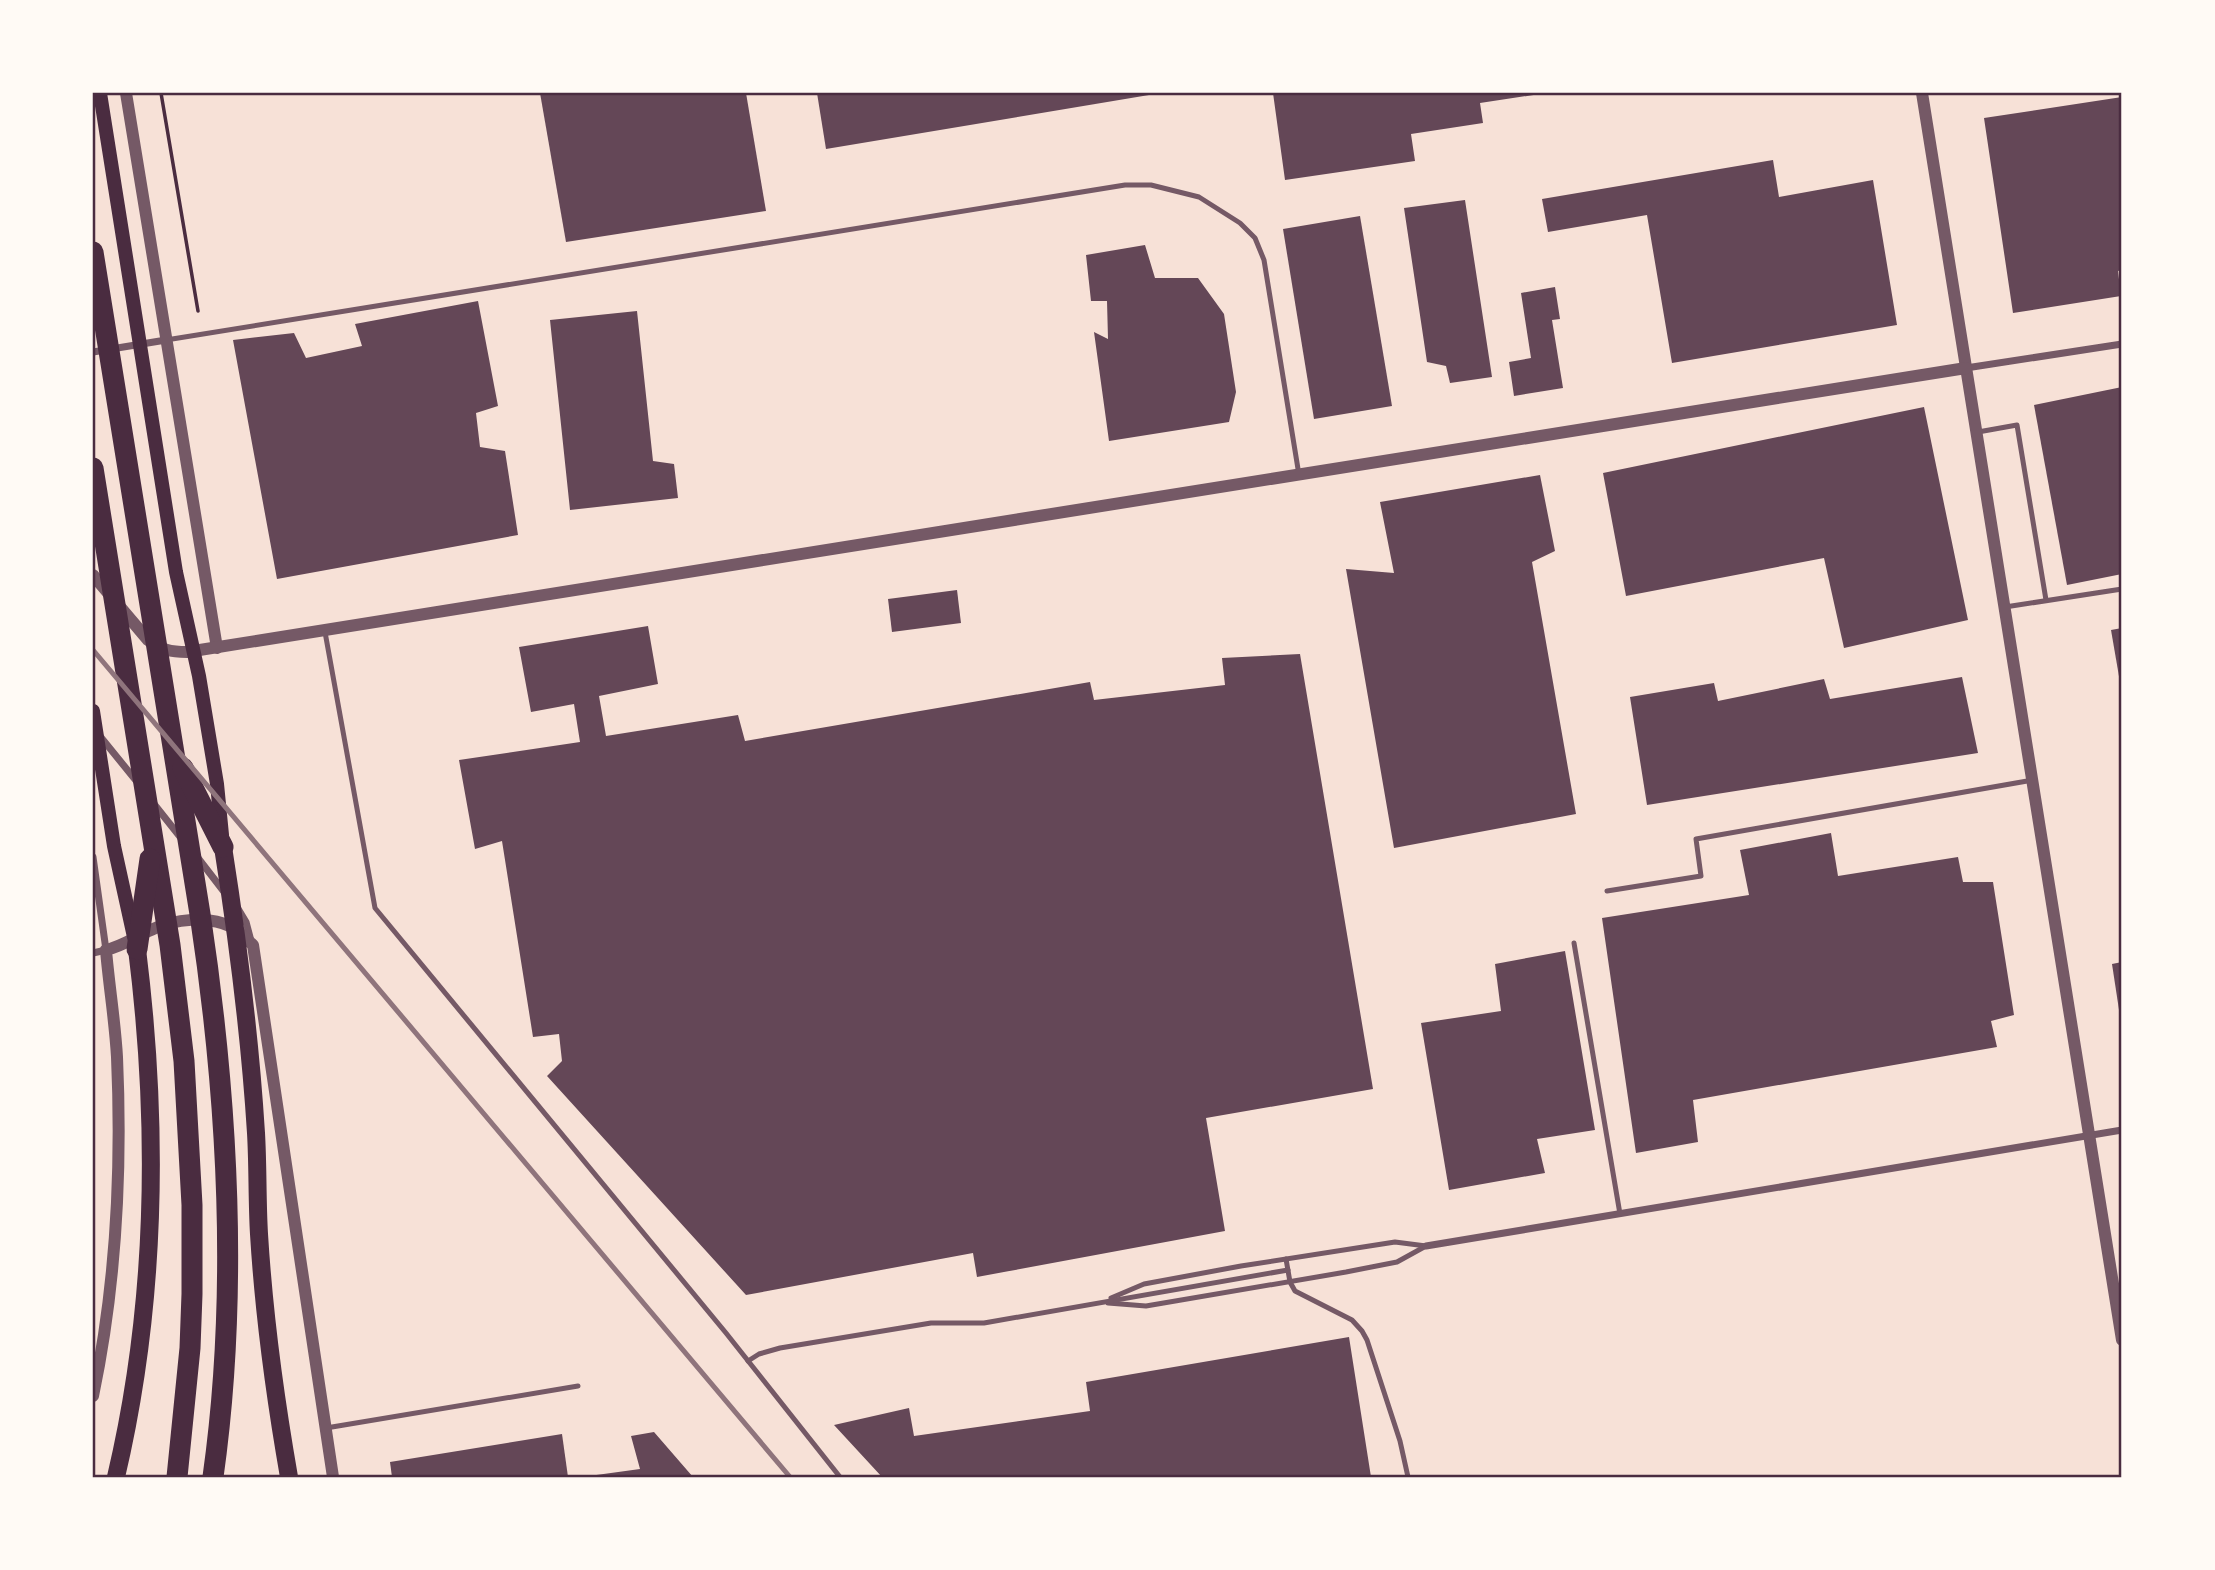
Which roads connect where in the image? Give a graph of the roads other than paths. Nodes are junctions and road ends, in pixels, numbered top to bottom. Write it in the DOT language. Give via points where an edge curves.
graph roads {
  1 [pos="100,93"];
  2 [pos="126,93"];
  3 [pos="1922,93"];
  4 [pos="93,252"];
  5 [pos="166,340"];
  6 [pos="2122,344"];
  7 [pos="93,352"];
  8 [pos="1966,368"];
  9 [pos="1978,432"];
  10 [pos="93,468"];
  11 [pos="1299,475"];
  12 [pos="93,575"];
  13 [pos="2122,589"];
  14 [pos="2046,600"];
  15 [pos="2006,607"];
  16 [pos="324,630"];
  17 [pos="217,648"];
  18 [pos="93,711"];
  19 [pos="93,728"];
  20 [pos="173,746"];
  21 [pos="2033,780"];
  22 [pos="153,840"];
  23 [pos="223,847"];
  24 [pos="93,857"];
  25 [pos="1607,891"];
  26 [pos="1574,943"];
  27 [pos="253,945"];
  28 [pos="137,949"];
  29 [pos="99,952"];
  30 [pos="2122,1130"];
  31 [pos="2090,1136"];
  32 [pos="1620,1214"];
  33 [pos="1426,1246"];
  34 [pos="1286,1259"];
  35 [pos="1288,1270"];
  36 [pos="1290,1282"];
  37 [pos="1102,1303"];
  38 [pos="2122,1340"];
  39 [pos="748,1361"];
  40 [pos="578,1386"];
  41 [pos="93,1396"];
  42 [pos="326,1429"];
  43 [pos="116,1477"];
  44 [pos="177,1477"];
  45 [pos="213,1477"];
  46 [pos="289,1477"];
  47 [pos="333,1477"];
  48 [pos="840,1477"];
  49 [pos="1408,1477"];
  1 -- 23 [label="main road" via="176,572 199,676"];
  2 -- 5 [label="street"];
  3 -- 8 [label="street"];
  4 -- 20 [label="highway"];
  5 -- 7 [label="street"];
  5 -- 11 [label="lane" via="1125,185 1151,185 1199,197 1255,238 1264,260"];
  5 -- 17 [label="street"];
  6 -- 8 [label="street"];
  8 -- 9 [label="street"];
  8 -- 11 [label="street"];
  9 -- 14 [label="lane" via="2017,425"];
  9 -- 15 [label="street"];
  10 -- 22 [label="highway"];
  11 -- 16 [label="street"];
  12 -- 17 [label="street" via="158,648 177,652"];
  13 -- 14 [label="lane"];
  14 -- 15 [label="lane"];
  15 -- 21 [label="street"];
  16 -- 17 [label="street"];
  16 -- 39 [label="lane" via="375,908"];
  18 -- 28 [label="main road" via="114,846"];
  19 -- 27 [label="street" via="236,907"];
  20 -- 23 [label="highway"];
  20 -- 45 [label="highway" via="209,976 226,1175 225,1323"];
  21 -- 25 [label="lane" via="1696,839 1701,876"];
  21 -- 31 [label="street"];
  22 -- 28 [label="highway"];
  22 -- 44 [label="highway" via="184,1061 191,1179 190,1348"];
  23 -- 46 [label="main road" via="246,1012 264,1307"];
  24 -- 29 [label="street"];
  26 -- 32 [label="lane"];
  27 -- 29 [label="street" via="229,926 189,920 161,926"];
  27 -- 42 [label="street"];
  28 -- 43 [label="main road" via="147,1032 152,1209 146,1299"];
  29 -- 41 [label="street" via="117,1056 118,1142 111,1281"];
  30 -- 31 [label="street"];
  31 -- 32 [label="street"];
  31 -- 38 [label="street"];
  32 -- 33 [label="street"];
  33 -- 34 [label="lane" via="1395,1242"];
  33 -- 36 [label="lane" via="1397,1262"];
  34 -- 35 [label="lane"];
  34 -- 37 [label="lane" via="1144,1284"];
  35 -- 36 [label="lane"];
  35 -- 37 [label="lane"];
  36 -- 37 [label="lane" via="1146,1306"];
  36 -- 49 [label="lane" via="1302,1296 1352,1320 1362,1331 1401,1441"];
  37 -- 39 [label="lane" via="984,1323 931,1323 767,1351"];
  39 -- 48 [label="lane"];
  40 -- 42 [label="lane"];
  42 -- 47 [label="street"];
}
